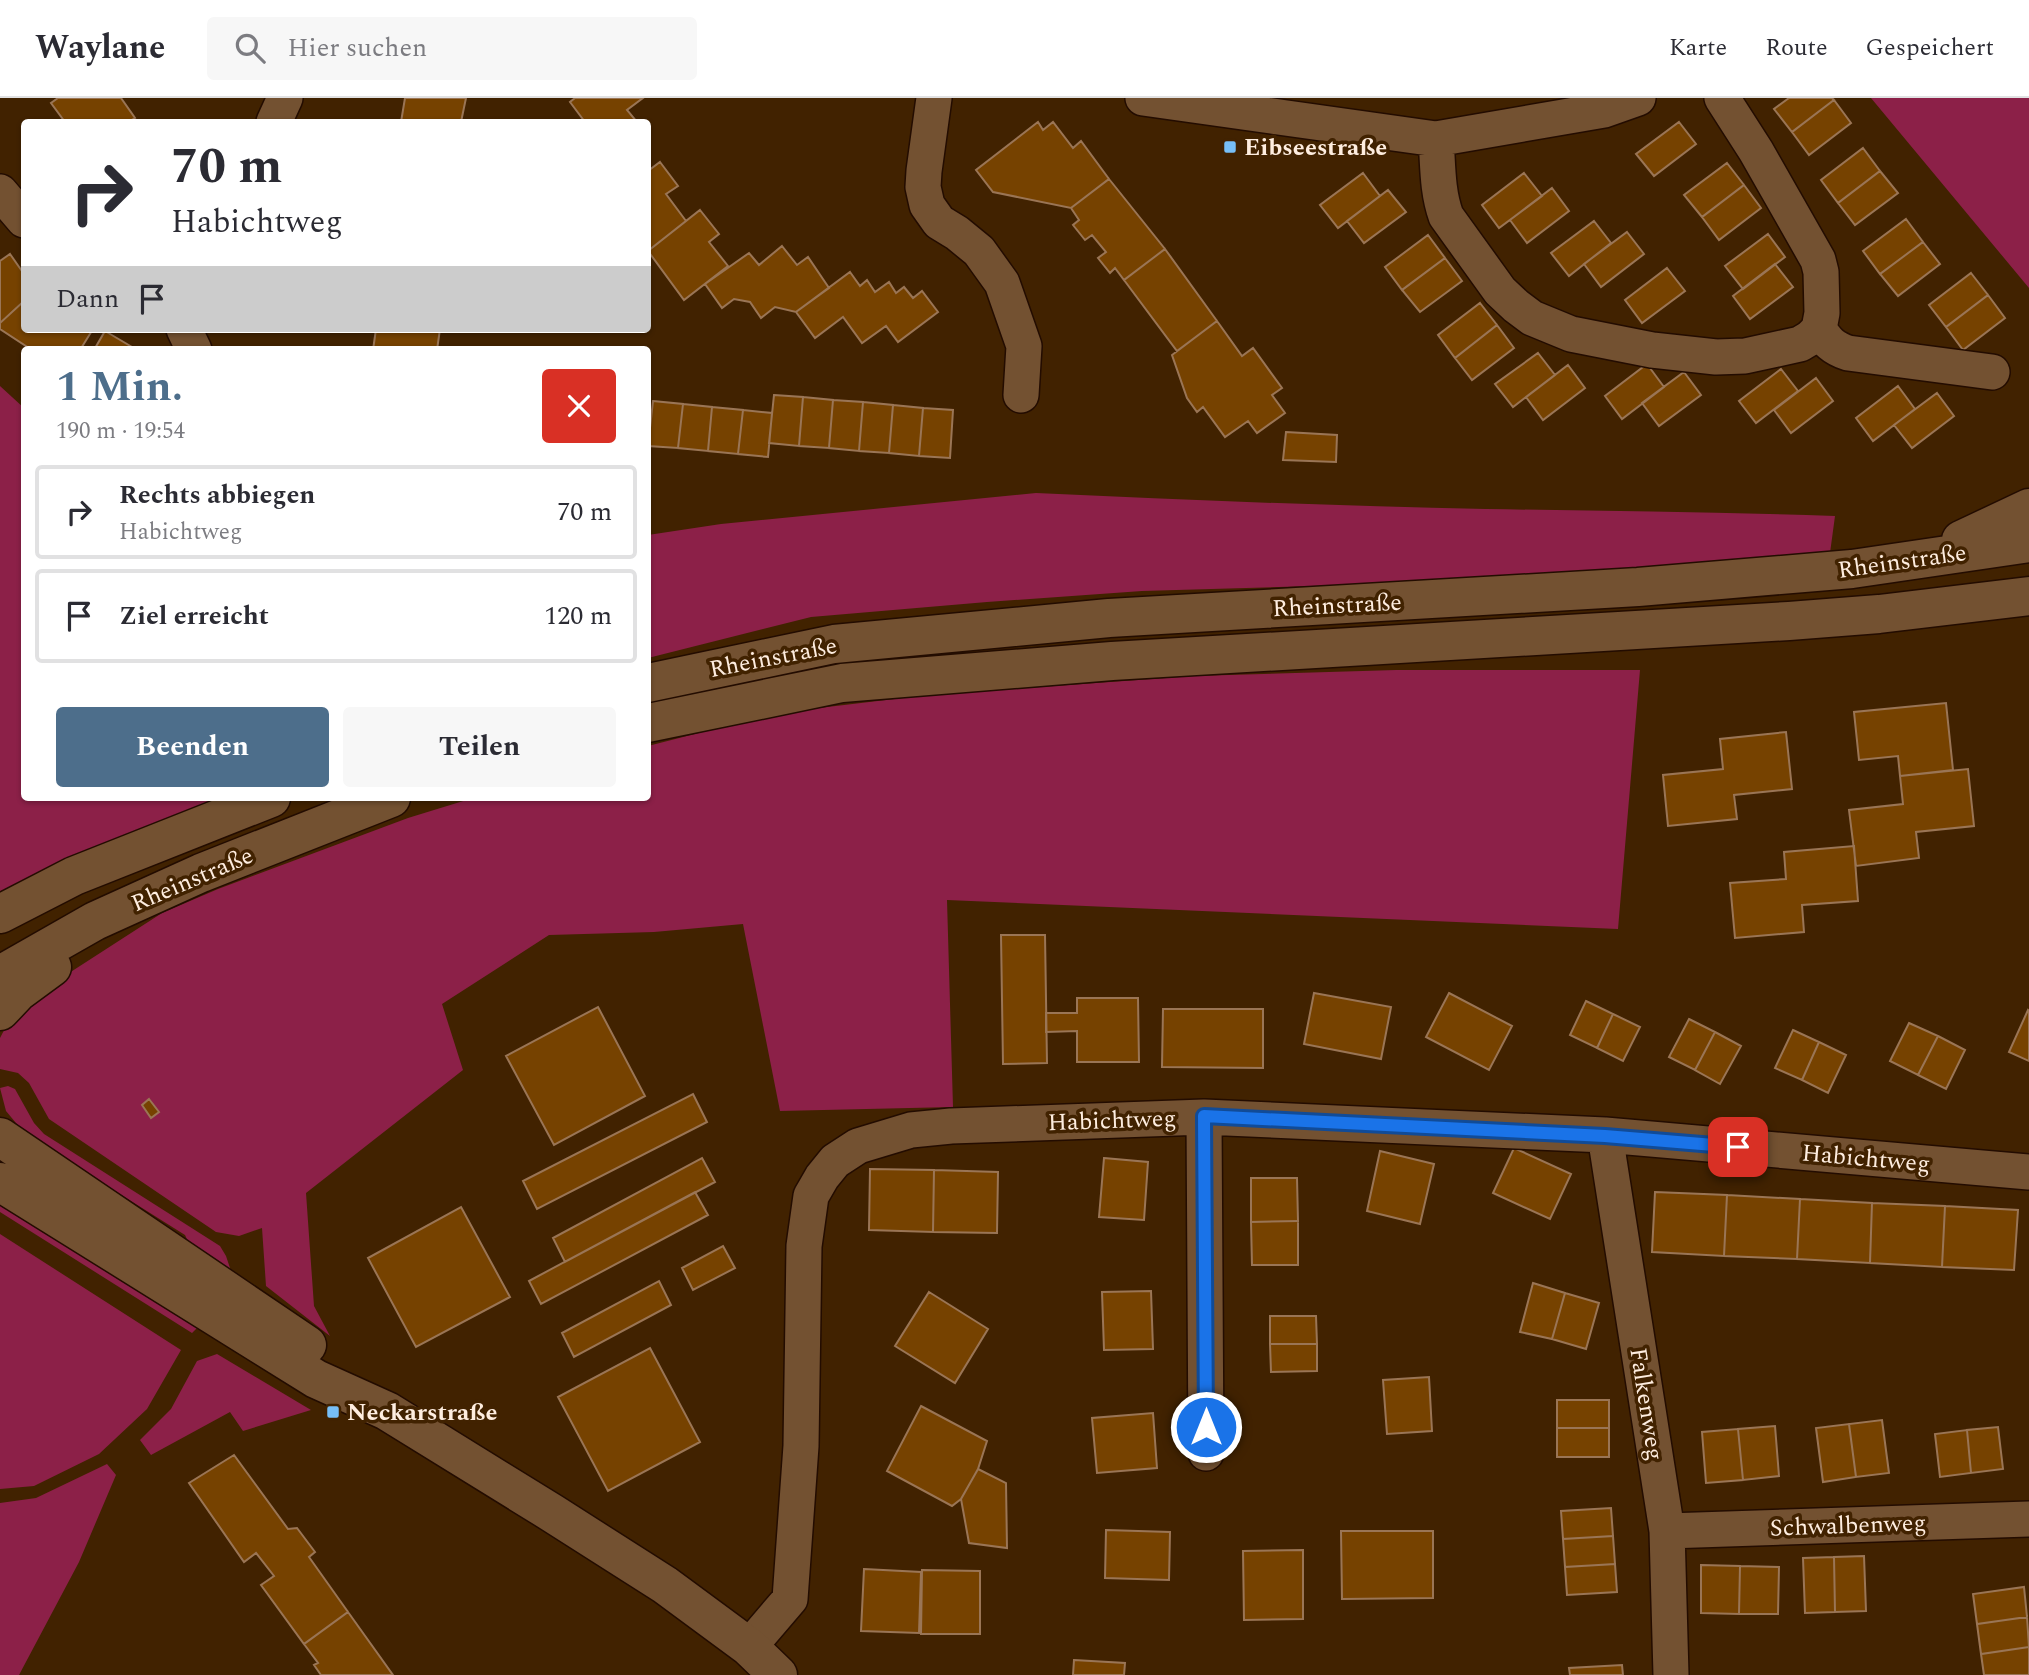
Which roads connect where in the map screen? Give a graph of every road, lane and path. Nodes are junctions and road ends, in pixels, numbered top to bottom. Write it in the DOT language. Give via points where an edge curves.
graph roads {
  1 [pos="285,98"];
  2 [pos="934,98"];
  3 [pos="1143,98"];
  4 [pos="1638,98"];
  5 [pos="1722,98"];
  6 [pos="275,119"];
  7 [pos="1436,139"];
  8 [pos="0,192"];
  9 [pos="21,216"];
  10 [pos="1819,329"];
  11 [pos="1992,372"];
  12 [pos="1021,396"];
  13 [pos="2029,508"];
  14 [pos="2029,543"];
  15 [pos="1920,558"];
  16 [pos="2029,596"];
  17 [pos="651,682"];
  18 [pos="651,722"];
  19 [pos="263,801"];
  20 [pos="383,801"];
  21 [pos="0,914"];
  22 [pos="95,921"];
  23 [pos="0,975"];
  24 [pos="0,1011"];
  25 [pos="1204,1116"];
  26 [pos="0,1123"];
  27 [pos="1605,1136"];
  28 [pos="8,1158"];
  29 [pos="2029,1172"];
  30 [pos="1206,1453"];
  31 [pos="2029,1519"];
  32 [pos="1667,1531"];
  33 [pos="749,1647"];
  34 [pos="778,1675"];
  35 [pos="1671,1675"];
  1 -- 6 [label="street"];
  2 -- 12 [label="street" via="923,179 928,205 939,222 979,251 1002,283 1024,346"];
  3 -- 7 [label="street"];
  4 -- 7 [label="street" via="1604,110"];
  5 -- 10 [label="street" via="1818,260 1822,286"];
  7 -- 10 [label="street" via="1438,186 1446,216 1500,290 1532,318 1571,334 1716,357 1800,344"];
  8 -- 9 [label="street"];
  10 -- 11 [label="street" via="1835,349 1848,353"];
  13 -- 15 [label="street"];
  14 -- 15 [label="street, Rheinstraße"];
  15 -- 17 [label="street, Rheinstraße" via="1852,569 1638,587 1108,618 834,644"];
  16 -- 18 [label="street, Rheinstraße" via="1789,621 1112,661 842,683"];
  19 -- 21 [label="street, Rheinstraße" via="74,876"];
  20 -- 22 [label="street, Rheinstraße" via="201,873"];
  22 -- 23 [label="street, Rheinstraße"];
  22 -- 24 [label="street" via="81,946 18,992"];
  25 -- 27 [label="street, Habichtweg"];
  25 -- 30 [label="street"];
  25 -- 33 [label="street, Habichtweg" via="911,1130 858,1146 835,1161 811,1196 804,1246 801,1446 790,1599"];
  26 -- 28 [label="street"];
  27 -- 29 [label="street, Habichtweg"];
  27 -- 32 [label="street, Falkenweg"];
  28 -- 33 [label="street" via="316,1380 387,1411 500,1480 665,1586"];
  31 -- 32 [label="street, Schwalbenweg"];
  32 -- 35 [label="street, Falkenweg"];
  33 -- 34 [label="street"];
}
